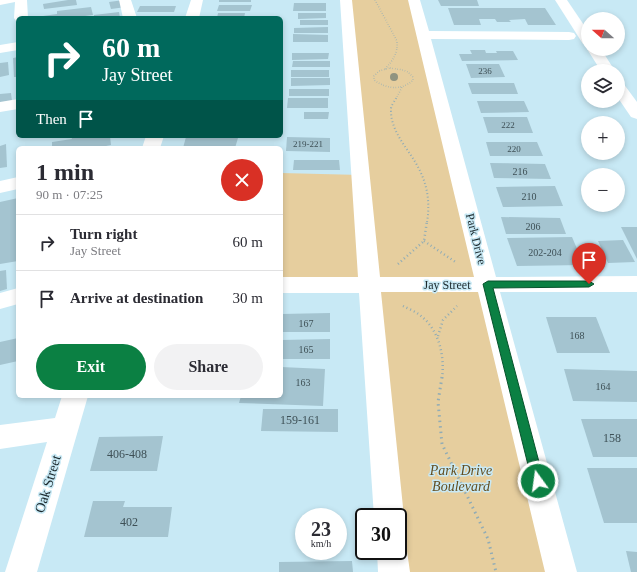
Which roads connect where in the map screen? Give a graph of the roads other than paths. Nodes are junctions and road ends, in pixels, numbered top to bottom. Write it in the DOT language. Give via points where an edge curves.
graph roads {
  1 [pos="10,0"];
  2 [pos="21,0"];
  3 [pos="125,0"];
  4 [pos="197,0"];
  5 [pos="346,0"];
  6 [pos="414,0"];
  7 [pos="561,0"];
  8 [pos="0,1"];
  9 [pos="21,16"];
  10 [pos="129,16"];
  11 [pos="193,16"];
  12 [pos="581,30"];
  13 [pos="423,35"];
  14 [pos="569,36"];
  15 [pos="16,46"];
  16 [pos="0,49"];
  17 [pos="625,96"];
  18 [pos="16,104"];
  19 [pos="0,107"];
  20 [pos="637,114"];
  21 [pos="16,183"];
  22 [pos="0,187"];
  23 [pos="371,284"];
  24 [pos="488,284"];
  25 [pos="637,284"];
  26 [pos="283,285"];
  27 [pos="16,296"];
  28 [pos="0,300"];
  29 [pos="74,398"];
  30 [pos="65,428"];
  31 [pos="0,437"];
  32 [pos="388,508"];
  33 [pos="393,560"];
  34 [pos="22,572"];
  35 [pos="394,572"];
  36 [pos="561,572"];
  1 -- 8 [label="street"];
  2 -- 9 [label="street"];
  3 -- 10 [label="street"];
  4 -- 11 [label="street"];
  5 -- 23 [label="street"];
  6 -- 13 [label="street, Park Drive"];
  7 -- 12 [label="street"];
  13 -- 14 [label="street"];
  13 -- 24 [label="street, Park Drive"];
  15 -- 16 [label="street"];
  17 -- 20 [label="street"];
  18 -- 19 [label="street"];
  21 -- 22 [label="street"];
  23 -- 24 [label="street, Jay Street"];
  23 -- 26 [label="street, Jay Street"];
  23 -- 32 [label="street"];
  24 -- 25 [label="street, Jay Street"];
  24 -- 36 [label="street, Park Drive"];
  27 -- 28 [label="street"];
  29 -- 30 [label="street, Oak Street"];
  30 -- 31 [label="street"];
  30 -- 34 [label="street, Oak Street"];
  33 -- 35 [label="street"];
}
